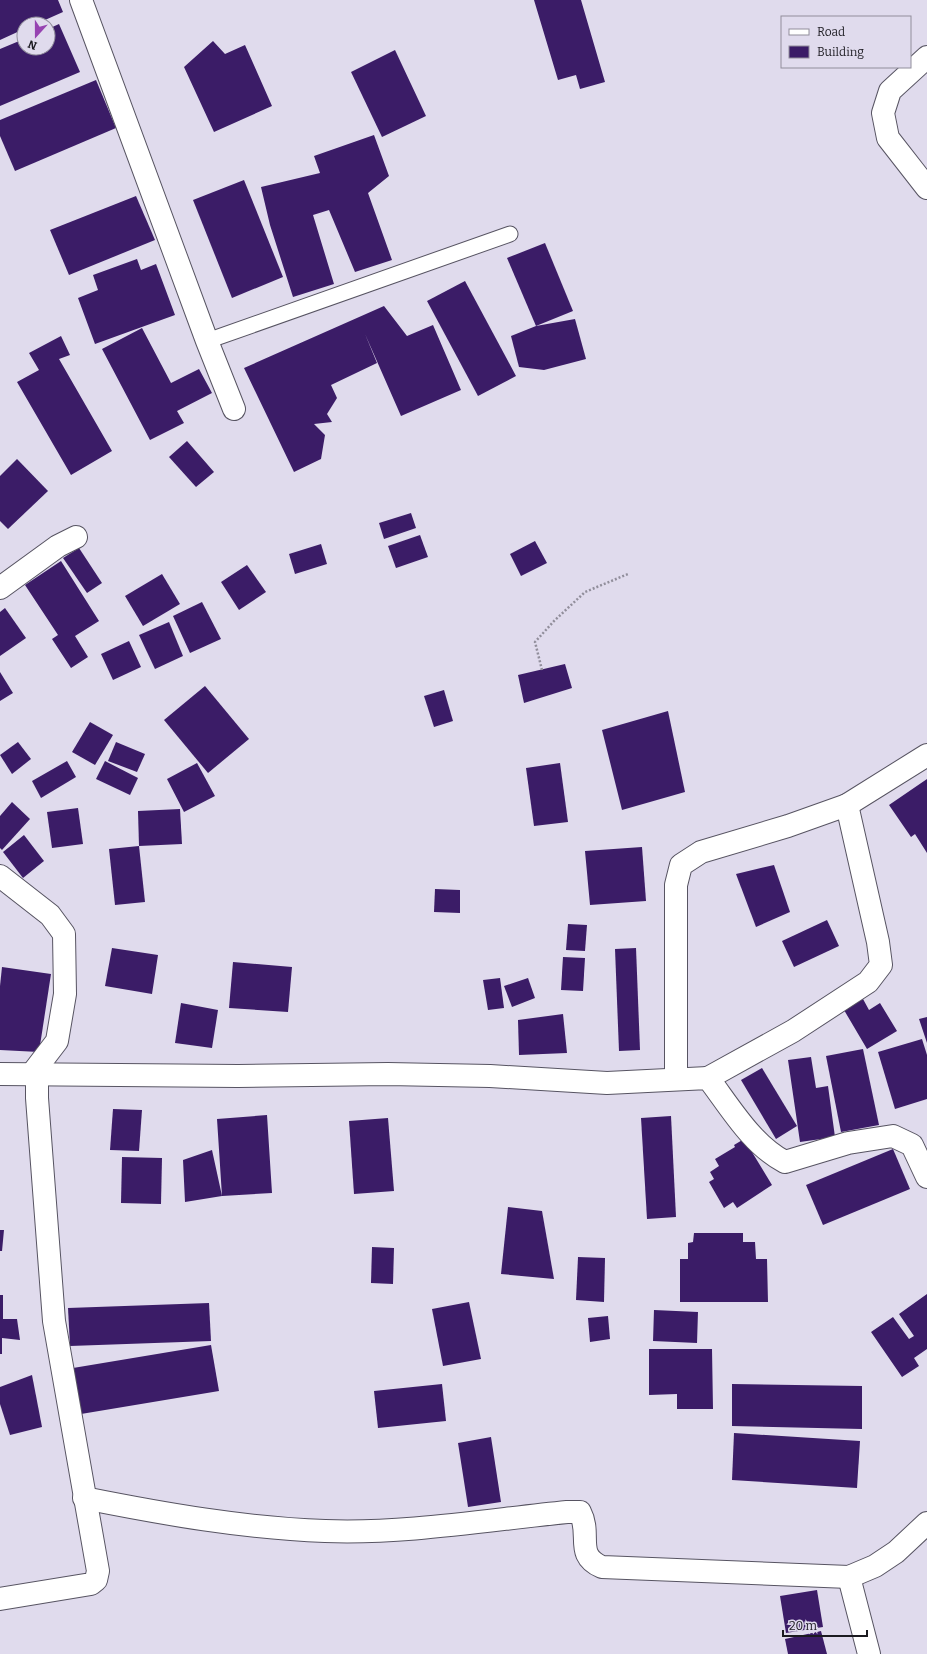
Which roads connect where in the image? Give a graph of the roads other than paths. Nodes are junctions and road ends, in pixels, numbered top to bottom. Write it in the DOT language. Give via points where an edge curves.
graph roads {
  1 [pos="81,0"];
  2 [pos="927,57"];
  3 [pos="927,188"];
  4 [pos="510,234"];
  5 [pos="207,341"];
  6 [pos="234,409"];
  7 [pos="76,537"];
  8 [pos="0,588"];
  9 [pos="927,755"];
  10 [pos="847,805"];
  11 [pos="0,876"];
  12 [pos="0,1074"];
  13 [pos="34,1075"];
  14 [pos="708,1078"];
  15 [pos="676,1079"];
  16 [pos="927,1177"];
  17 [pos="84,1498"];
  18 [pos="927,1523"];
  19 [pos="849,1576"];
  20 [pos="0,1599"];
  21 [pos="869,1654"];
  1 -- 5 [label="street"];
  2 -- 3 [label="street" via="890,91 883,113 888,138"];
  4 -- 5 [label="lane"];
  5 -- 6 [label="street"];
  7 -- 8 [label="street" via="58,546"];
  9 -- 10 [label="street"];
  10 -- 14 [label="street" via="881,965 868,982 793,1031"];
  10 -- 15 [label="street" via="701,852 681,864 676,885"];
  11 -- 13 [label="street" via="50,915 64,934 65,994 57,1041"];
  12 -- 13 [label="street"];
  13 -- 15 [label="street" via="396,1074 490,1076 607,1083"];
  13 -- 17 [label="street" via="54,1321"];
  14 -- 15 [label="street"];
  14 -- 16 [label="street" via="755,1139 770,1154 785,1162 848,1143 893,1136 912,1145"];
  17 -- 19 [label="street" via="161,1513 248,1525 325,1531 412,1528 580,1512 584,1521 586,1556 591,1563 602,1567"];
  17 -- 20 [label="street" via="98,1571 96,1580 91,1584"];
  18 -- 19 [label="street" via="896,1552 875,1566"];
  19 -- 21 [label="street"];
}
